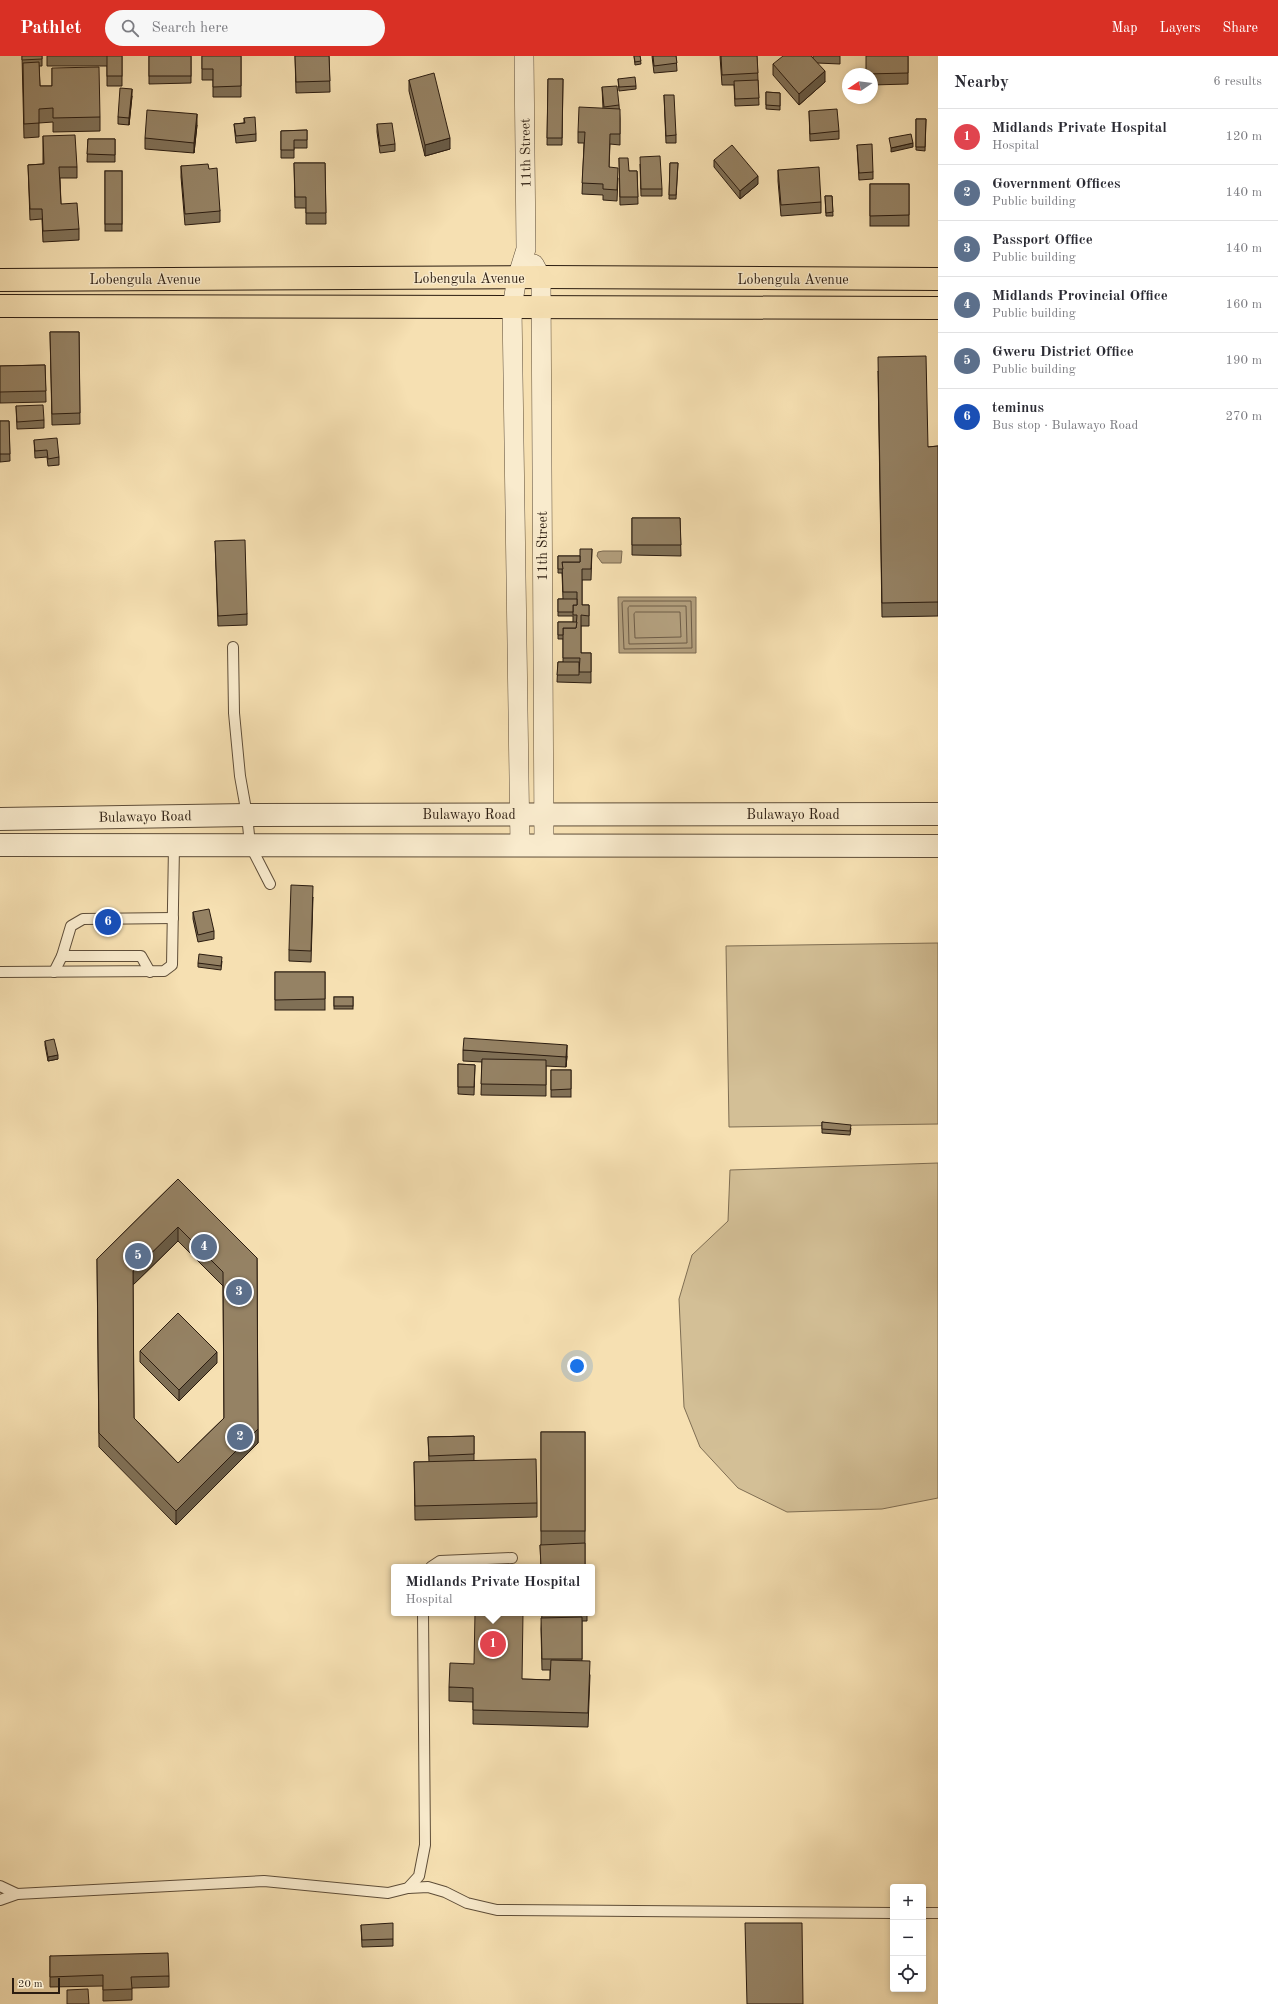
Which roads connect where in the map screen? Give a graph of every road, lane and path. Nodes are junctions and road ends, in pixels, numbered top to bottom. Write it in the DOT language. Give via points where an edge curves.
graph roads {
  1 [pos="524,56"];
  2 [pos="526,249"];
  3 [pos="517,278"];
  4 [pos="540,278"];
  5 [pos="938,279"];
  6 [pos="0,280"];
  7 [pos="0,306"];
  8 [pos="541,307"];
  9 [pos="512,308"];
  10 [pos="938,308"];
  11 [pos="232,648"];
  12 [pos="543,813"];
  13 [pos="520,814"];
  14 [pos="938,814"];
  15 [pos="247,815"];
  16 [pos="0,819"];
  17 [pos="0,845"];
  18 [pos="250,845"];
  19 [pos="520,845"];
  20 [pos="544,845"];
  21 [pos="174,846"];
  22 [pos="938,846"];
  23 [pos="270,884"];
  24 [pos="173,918"];
  25 [pos="62,956"];
  26 [pos="0,972"];
  27 [pos="54,972"];
  28 [pos="150,972"];
  29 [pos="512,1558"];
  30 [pos="436,1564"];
  31 [pos="423,1616"];
  32 [pos="0,1886"];
  33 [pos="408,1888"];
  34 [pos="17,1894"];
  35 [pos="0,1900"];
  36 [pos="890,1913"];
  37 [pos="926,1913"];
  38 [pos="938,1913"];
  1 -- 2 [label="street, 11th Street"];
  2 -- 3 [label="street, 11th Street"];
  2 -- 4 [label="street, 11th Street"];
  3 -- 4 [label="highway, Lobengula Avenue"];
  3 -- 6 [label="highway, Lobengula Avenue"];
  3 -- 9 [label="street, 11th Street"];
  4 -- 5 [label="highway, Lobengula Avenue"];
  4 -- 8 [label="street, 11th Street"];
  7 -- 9 [label="highway, Lobengula Avenue"];
  8 -- 9 [label="highway, Lobengula Avenue"];
  8 -- 10 [label="highway, Lobengula Avenue"];
  8 -- 12 [label="street, 11th Street"];
  9 -- 13 [label="street, 11th Street"];
  11 -- 15 [label="lane" via="234,713 240,776"];
  12 -- 13 [label="street, Bulawayo Road"];
  12 -- 14 [label="street, Bulawayo Road"];
  12 -- 20 [label="street, 11th Street"];
  13 -- 15 [label="street, Bulawayo Road"];
  13 -- 19 [label="street, 11th Street"];
  15 -- 16 [label="street, Bulawayo Road"];
  15 -- 18 [label="lane"];
  17 -- 21 [label="street, Bulawayo Road"];
  18 -- 19 [label="street, Bulawayo Road"];
  18 -- 21 [label="street, Bulawayo Road"];
  18 -- 23 [label="lane"];
  19 -- 20 [label="street, Bulawayo Road"];
  20 -- 22 [label="street, Bulawayo Road"];
  21 -- 24 [label="lane"];
  24 -- 25 [label="lane" via="83,918 71,926"];
  24 -- 28 [label="lane" via="172,965 164,972"];
  25 -- 27 [label="lane"];
  25 -- 28 [label="lane" via="141,956"];
  26 -- 27 [label="lane"];
  27 -- 28 [label="lane"];
  29 -- 30 [label="lane" via="440,1561"];
  31 -- 33 [label="lane" via="425,1845 419,1876"];
  32 -- 34 [label="lane"];
  33 -- 34 [label="lane" via="388,1893 264,1881"];
  33 -- 36 [label="lane" via="428,1887 467,1903 497,1910"];
  34 -- 35 [label="lane"];
  37 -- 38 [label="lane"];
}
